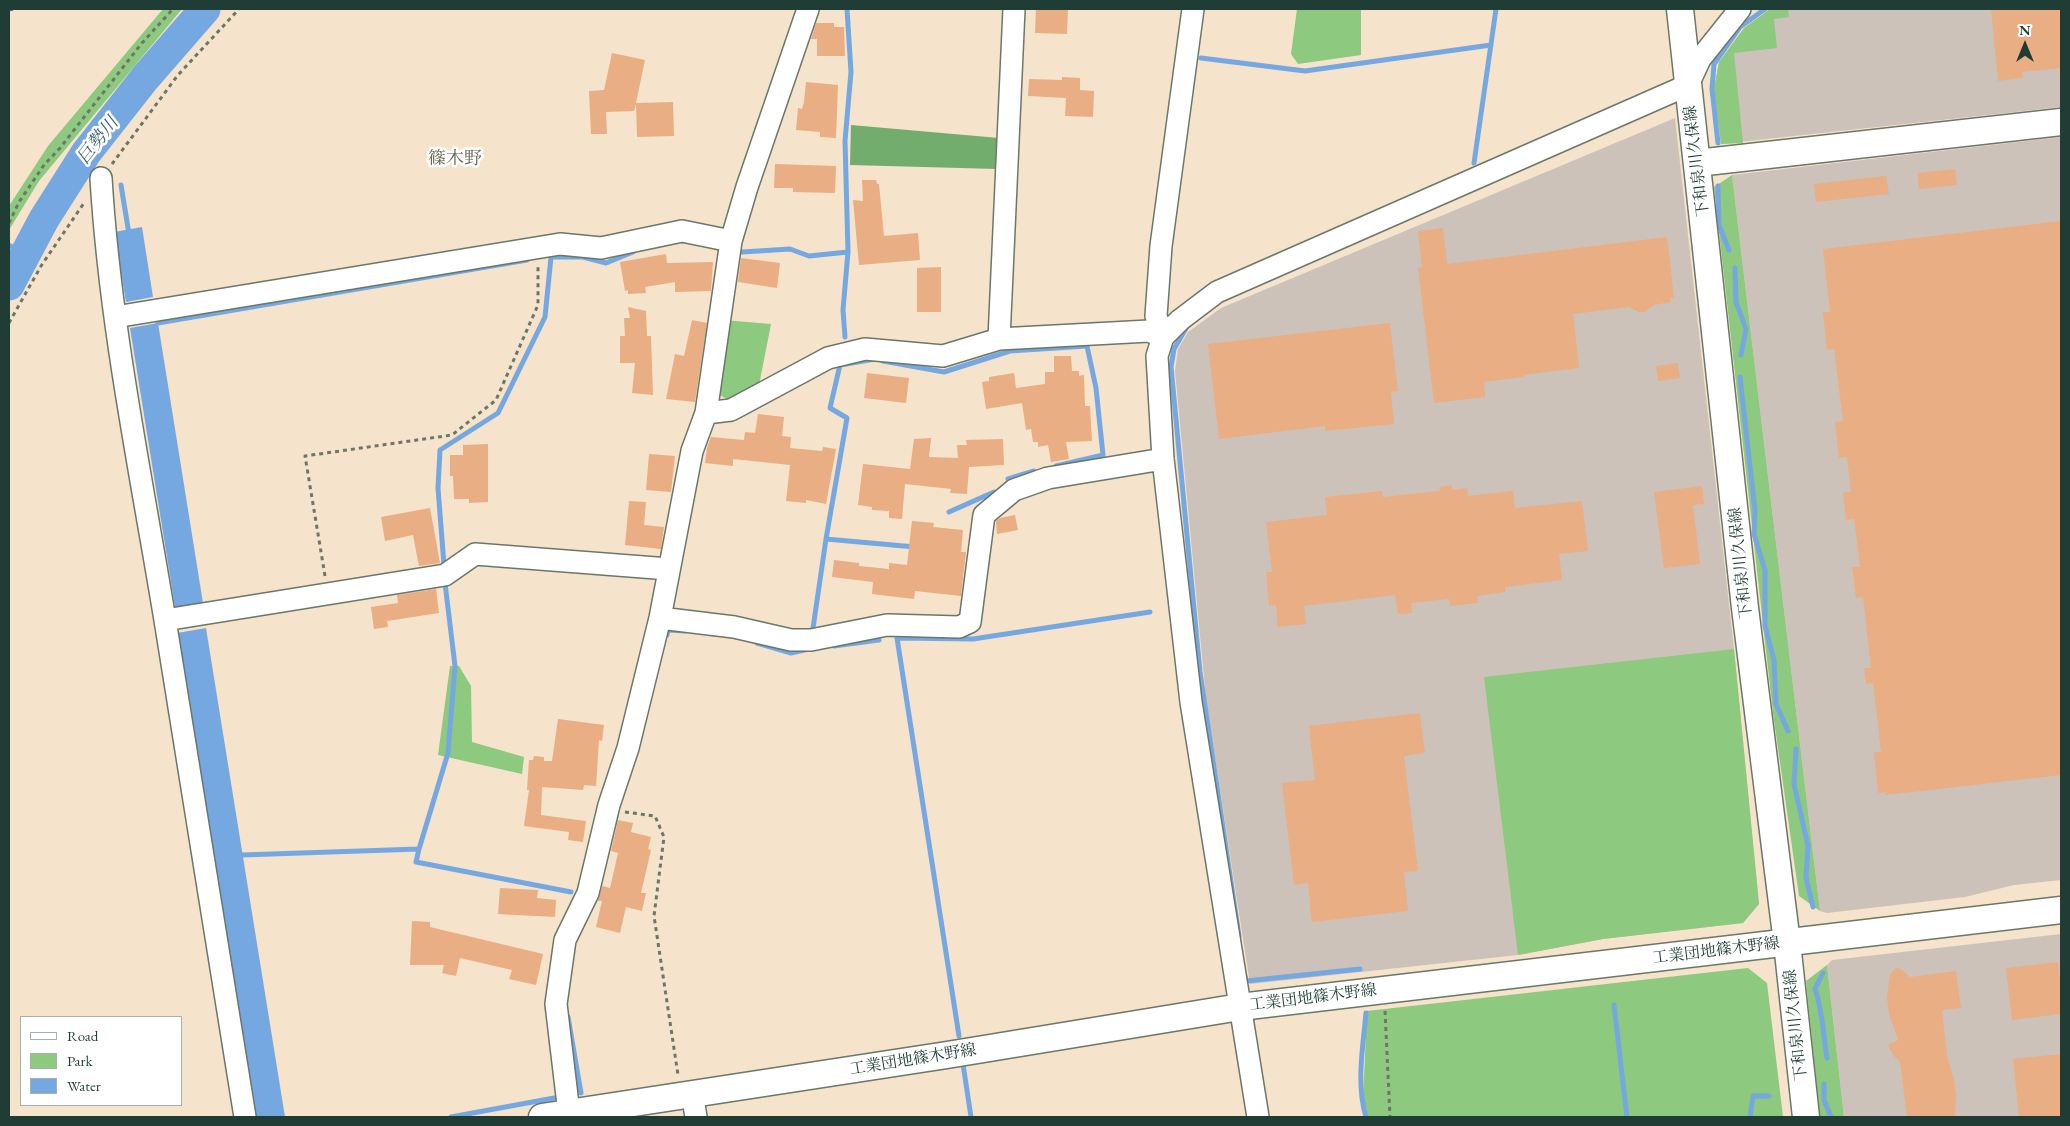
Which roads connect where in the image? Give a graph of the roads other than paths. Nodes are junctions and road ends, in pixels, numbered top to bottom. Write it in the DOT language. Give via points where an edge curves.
graph roads {
  1 [pos="808,9"];
  2 [pos="1014,9"];
  3 [pos="1193,9"];
  4 [pos="1680,9"];
  5 [pos="1740,9"];
  6 [pos="1688,84"];
  7 [pos="2061,122"];
  8 [pos="1697,163"];
  9 [pos="102,178"];
  10 [pos="731,242"];
  11 [pos="115,317"];
  12 [pos="1163,337"];
  13 [pos="999,339"];
  14 [pos="706,413"];
  15 [pos="1163,460"];
  16 [pos="669,569"];
  17 [pos="660,618"];
  18 [pos="165,620"];
  19 [pos="2061,910"];
  20 [pos="1787,943"];
  21 [pos="1240,1007"];
  22 [pos="690,1102"];
  23 [pos="569,1113"];
  24 [pos="245,1117"];
  25 [pos="542,1117"];
  26 [pos="1258,1117"];
  27 [pos="1806,1117"];
  1 -- 10 [label="street"];
  2 -- 13 [label="street"];
  3 -- 12 [label="street" via="1161,246 1156,316"];
  4 -- 6 [label="street, 下和泉川久保線"];
  5 -- 6 [label="street" via="1700,59"];
  6 -- 8 [label="street, 下和泉川久保線"];
  6 -- 12 [label="street" via="1218,292"];
  7 -- 8 [label="street"];
  8 -- 20 [label="street, 下和泉川久保線" via="1745,608"];
  9 -- 11 [label="street" via="105,242"];
  10 -- 11 [label="street" via="682,231 602,248 560,244"];
  10 -- 14 [label="street"];
  11 -- 18 [label="street"];
  12 -- 13 [label="street" via="1149,331"];
  12 -- 15 [label="street" via="1157,356"];
  13 -- 14 [label="street" via="943,356 865,349 828,358 731,410"];
  14 -- 16 [label="street" via="692,451"];
  15 -- 17 [label="street" via="1048,478 1014,490 999,502 984,515 970,622 959,627 887,625 811,640 791,640 734,627"];
  15 -- 21 [label="street" via="1191,702"];
  16 -- 17 [label="street"];
  16 -- 18 [label="street" via="475,554 445,575"];
  17 -- 23 [label="street" via="588,893 564,940 556,1004"];
  18 -- 24 [label="street"];
  19 -- 20 [label="street, 工業団地篠木野線"];
  20 -- 21 [label="street, 工業団地篠木野線"];
  20 -- 27 [label="street, 下和泉川久保線"];
  21 -- 22 [label="street, 工業団地篠木野線" via="947,1055"];
  21 -- 26 [label="street"];
  22 -- 23 [label="street, 工業団地篠木野線"];
  23 -- 25 [label="street, 工業団地篠木野線"];
}
